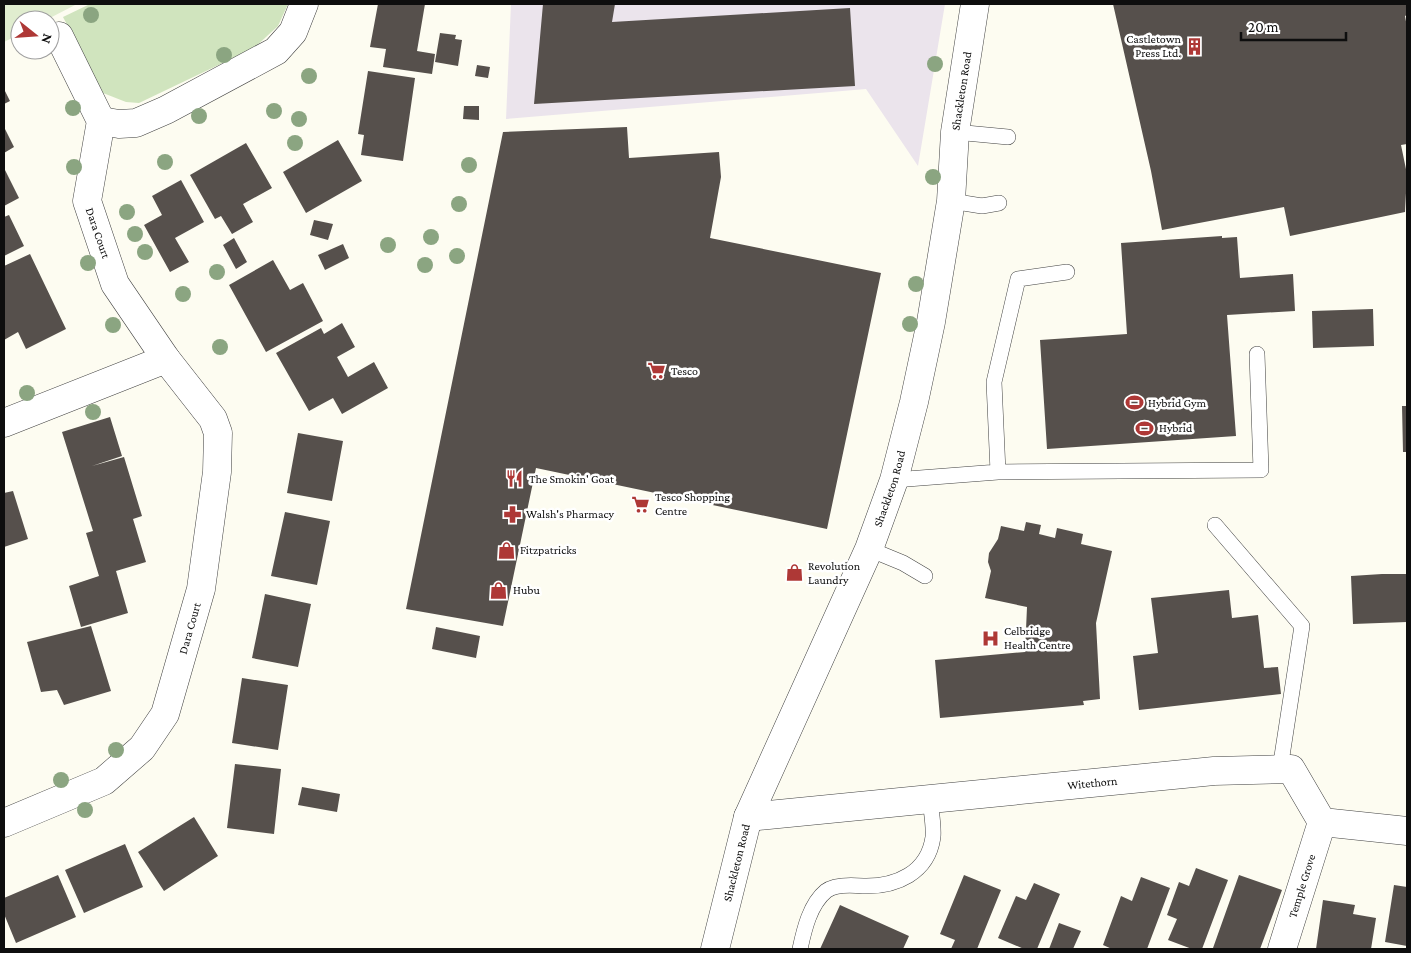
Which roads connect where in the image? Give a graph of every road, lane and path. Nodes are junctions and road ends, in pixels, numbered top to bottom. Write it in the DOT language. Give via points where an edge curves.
graph roads {
  1 [pos="304,4"];
  2 [pos="970,4"];
  3 [pos="60,38"];
  4 [pos="101,121"];
  5 [pos="955,132"];
  6 [pos="1008,137"];
  7 [pos="951,201"];
  8 [pos="999,203"];
  9 [pos="1067,272"];
  10 [pos="1257,354"];
  11 [pos="166,359"];
  12 [pos="4,423"];
  13 [pos="998,472"];
  14 [pos="894,480"];
  15 [pos="1215,525"];
  16 [pos="869,549"];
  17 [pos="925,576"];
  18 [pos="1280,769"];
  19 [pos="930,799"];
  20 [pos="748,817"];
  21 [pos="1322,822"];
  22 [pos="4,823"];
  23 [pos="1407,831"];
  24 [pos="715,949"];
  25 [pos="800,949"];
  26 [pos="1282,949"];
  1 -- 4 [label="street" via="292,35 265,59 136,123"];
  2 -- 5 [label="street, Shackleton Road"];
  3 -- 4 [label="street"];
  4 -- 11 [label="street, Dara Court" via="87,201 118,290"];
  5 -- 6 [label="lane"];
  5 -- 7 [label="street, Shackleton Road"];
  7 -- 8 [label="lane" via="982,206"];
  7 -- 14 [label="street, Shackleton Road" via="931,322"];
  9 -- 13 [label="lane" via="1018,279 994,382"];
  10 -- 13 [label="lane" via="1261,470"];
  11 -- 12 [label="street"];
  11 -- 22 [label="street, Dara Court" via="203,404 218,433 217,472 201,589 165,714 142,748 104,781"];
  13 -- 14 [label="lane"];
  14 -- 16 [label="street, Shackleton Road"];
  15 -- 18 [label="lane" via="1302,626"];
  16 -- 17 [label="lane"];
  16 -- 20 [label="street, Shackleton Road"];
  18 -- 19 [label="street, Witethorn" via="1214,771"];
  18 -- 21 [label="street" via="1291,769"];
  19 -- 20 [label="street, Witethorn"];
  19 -- 25 [label="lane" via="933,836 926,860 911,876 881,886 840,886 826,890 805,927"];
  20 -- 24 [label="street, Shackleton Road"];
  21 -- 23 [label="street"];
  21 -- 26 [label="street, Temple Grove"];
}
